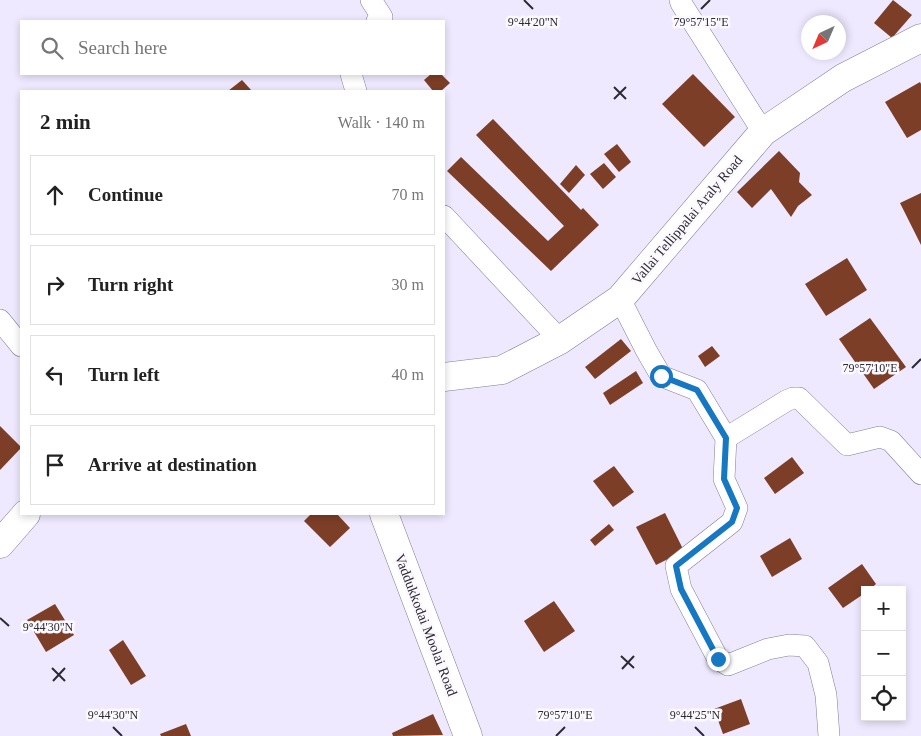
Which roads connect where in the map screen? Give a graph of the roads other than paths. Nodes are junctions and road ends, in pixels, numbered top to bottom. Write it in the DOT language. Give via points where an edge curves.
graph roads {
  1 [pos="371,0"];
  2 [pos="680,0"];
  3 [pos="378,20"];
  4 [pos="921,38"];
  5 [pos="351,75"];
  6 [pos="356,90"];
  7 [pos="763,132"];
  8 [pos="445,217"];
  9 [pos="620,299"];
  10 [pos="0,320"];
  11 [pos="560,340"];
  12 [pos="20,345"];
  13 [pos="445,377"];
  14 [pos="726,438"];
  15 [pos="921,474"];
  16 [pos="25,515"];
  17 [pos="384,515"];
  18 [pos="0,544"];
  19 [pos="468,736"];
  20 [pos="829,736"];
  1 -- 3 [label="street" via="382,17"];
  2 -- 7 [label="street"];
  4 -- 7 [label="main road, Vallai Tellippalai Araly Road" via="843,78"];
  5 -- 6 [label="street"];
  7 -- 9 [label="main road, Vallai Tellippalai Araly Road"];
  8 -- 11 [label="street"];
  9 -- 11 [label="main road, Vallai Tellippalai Araly Road"];
  9 -- 14 [label="street" via="661,376 697,390"];
  10 -- 12 [label="street"];
  11 -- 13 [label="main road, Vallai Tellippalai Araly Road" via="502,370"];
  14 -- 15 [label="street" via="786,401 799,398 847,445 880,437 891,441"];
  14 -- 20 [label="street" via="724,479 737,508 732,522 676,566 681,589 718,659 728,665 768,649 805,646 818,663 826,696"];
  16 -- 18 [label="main road"];
  17 -- 19 [label="main road, Vaddukkodai Moolai Road"];
}
